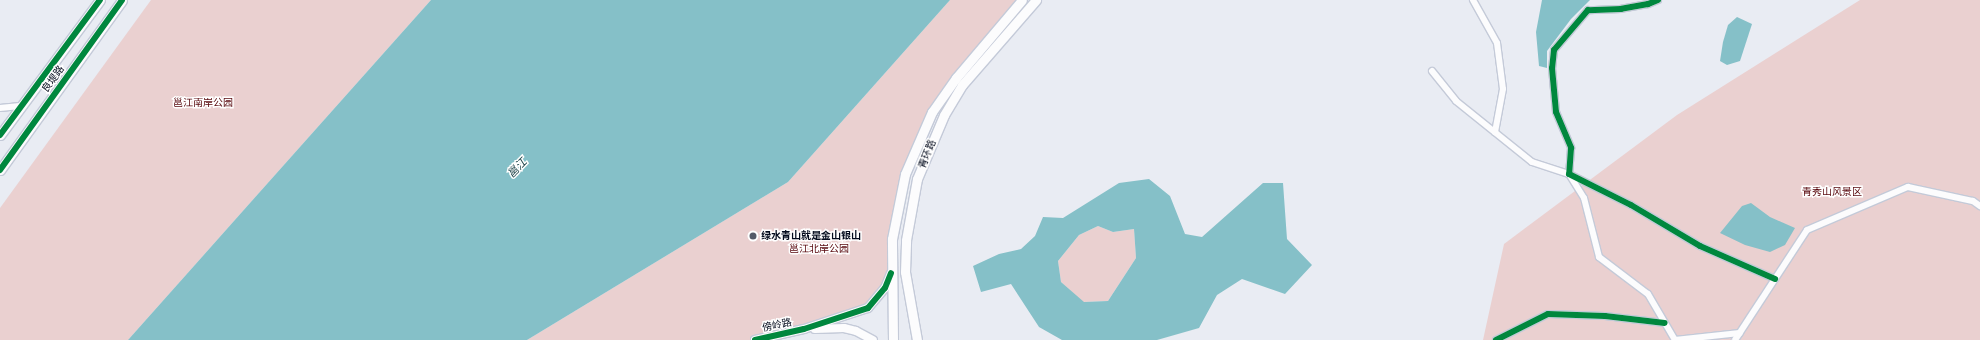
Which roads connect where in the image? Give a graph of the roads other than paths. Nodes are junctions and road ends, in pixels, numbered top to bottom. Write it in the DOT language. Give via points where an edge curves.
graph roads {
  1 [pos="100,0"];
  2 [pos="122,0"];
  3 [pos="1022,0"];
  4 [pos="1036,0"];
  5 [pos="1473,0"];
  6 [pos="1658,0"];
  7 [pos="1432,71"];
  8 [pos="20,106"];
  9 [pos="0,108"];
  10 [pos="1,131"];
  11 [pos="1495,132"];
  12 [pos="0,170"];
  13 [pos="1569,174"];
  14 [pos="1980,206"];
  15 [pos="891,274"];
  16 [pos="1775,279"];
  17 [pos="1665,323"];
  18 [pos="804,330"];
  19 [pos="1740,333"];
  20 [pos="754,340"];
  21 [pos="873,340"];
  22 [pos="893,340"];
  23 [pos="917,340"];
  24 [pos="1496,340"];
  25 [pos="1675,340"];
  26 [pos="1735,340"];
  1 -- 8 [label="main road, 良堤路"];
  2 -- 12 [label="main road, 良堤路"];
  3 -- 15 [label="main road, 青环路" via="956,78 932,112 916,145 896,208"];
  4 -- 23 [label="main road, 青环路" via="962,85 944,115 917,179 906,240 905,272"];
  5 -- 11 [label="street" via="1497,43 1503,89"];
  6 -- 13 [label="street" via="1621,9 1588,10 1554,50 1552,68 1556,112 1571,148"];
  7 -- 11 [label="street" via="1456,101"];
  8 -- 9 [label="street"];
  8 -- 10 [label="main road, 良堤路"];
  11 -- 13 [label="street" via="1532,162"];
  13 -- 16 [label="street" via="1700,246"];
  13 -- 17 [label="street" via="1584,198 1599,257 1648,294"];
  14 -- 16 [label="street" via="1973,201 1908,187 1807,230"];
  15 -- 18 [label="street" via="885,288 868,308"];
  15 -- 22 [label="main road, 青环路"];
  16 -- 19 [label="street"];
  17 -- 24 [label="street" via="1605,316 1548,314"];
  17 -- 25 [label="street"];
  18 -- 20 [label="street, 傍岭路"];
  18 -- 21 [label="street" via="844,328 862,333"];
  19 -- 25 [label="street"];
  19 -- 26 [label="street"];
}
